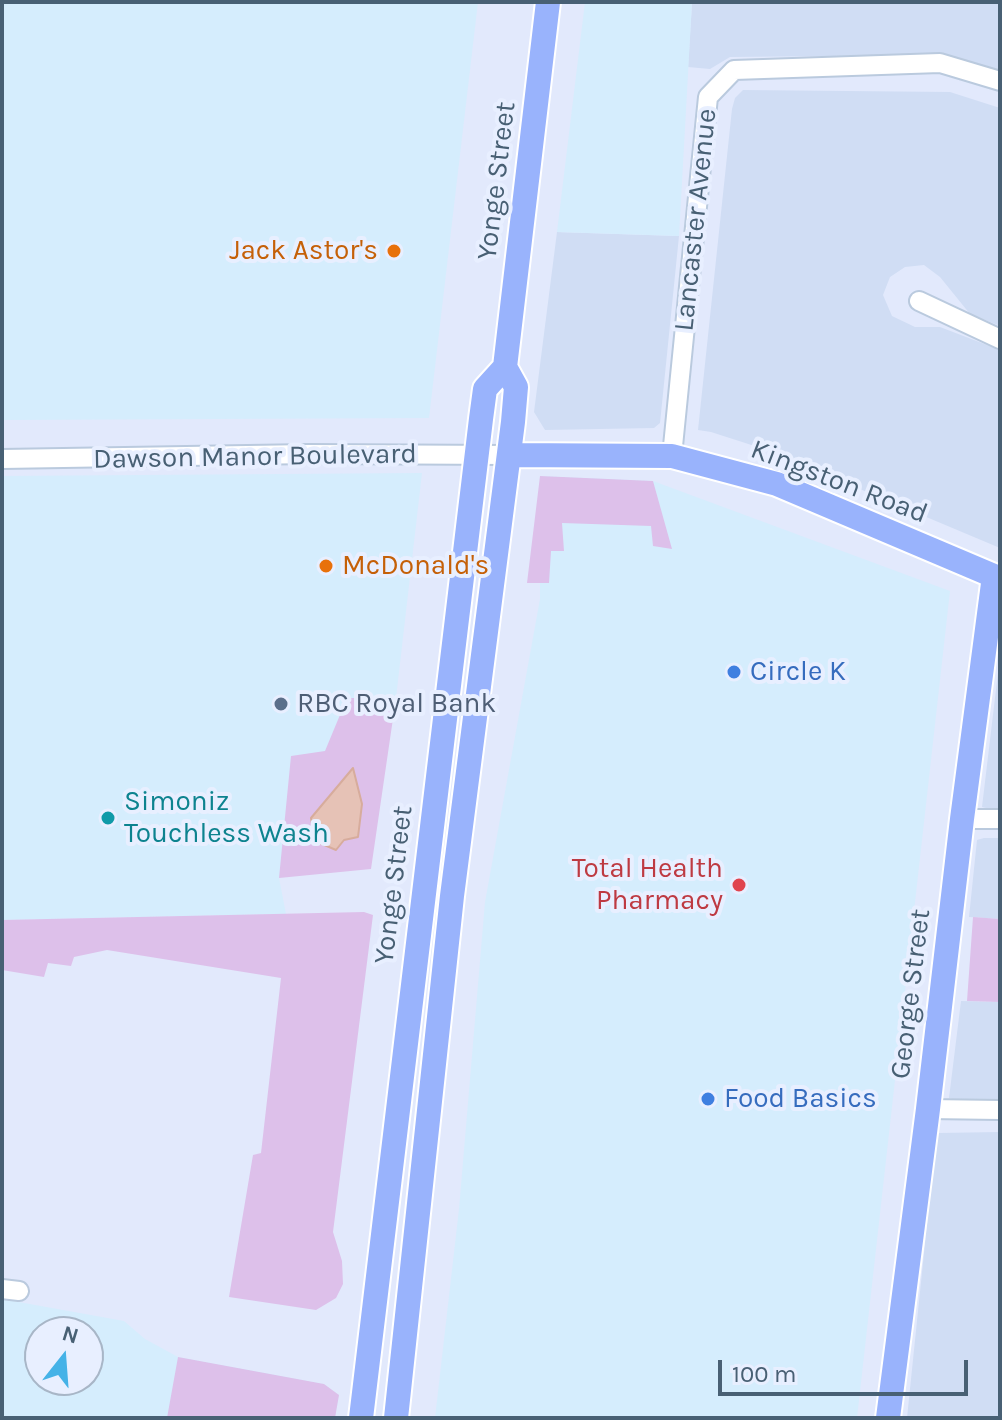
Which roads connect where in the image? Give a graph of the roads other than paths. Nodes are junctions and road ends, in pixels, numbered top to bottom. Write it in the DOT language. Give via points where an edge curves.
graph roads {
  1 [pos="548,2"];
  2 [pos="1000,81"];
  3 [pos="919,301"];
  4 [pos="1000,339"];
  5 [pos="505,367"];
  6 [pos="477,454"];
  7 [pos="509,455"];
  8 [pos="672,456"];
  9 [pos="2,459"];
  10 [pos="997,577"];
  11 [pos="962,819"];
  12 [pos="1000,819"];
  13 [pos="928,1109"];
  14 [pos="1000,1110"];
  15 [pos="361,1418"];
  16 [pos="396,1418"];
  17 [pos="888,1418"];
  1 -- 5 [label="main road, Yonge Street"];
  2 -- 8 [label="street, Lancaster Avenue" via="940,63 734,70 708,97"];
  3 -- 4 [label="street"];
  5 -- 6 [label="main road, Yonge Street" via="485,389"];
  5 -- 7 [label="main road, Yonge Street" via="516,387"];
  6 -- 7 [label="street, Dawson Manor Boulevard"];
  6 -- 9 [label="street, Dawson Manor Boulevard"];
  6 -- 15 [label="main road, Yonge Street"];
  7 -- 8 [label="main road, Kingston Road"];
  7 -- 16 [label="main road, Yonge Street" via="452,896"];
  8 -- 10 [label="main road, Kingston Road" via="777,484"];
  10 -- 11 [label="main road, George Street"];
  11 -- 12 [label="street"];
  11 -- 13 [label="main road, George Street"];
  13 -- 14 [label="street"];
  13 -- 17 [label="main road, George Street"];
}
